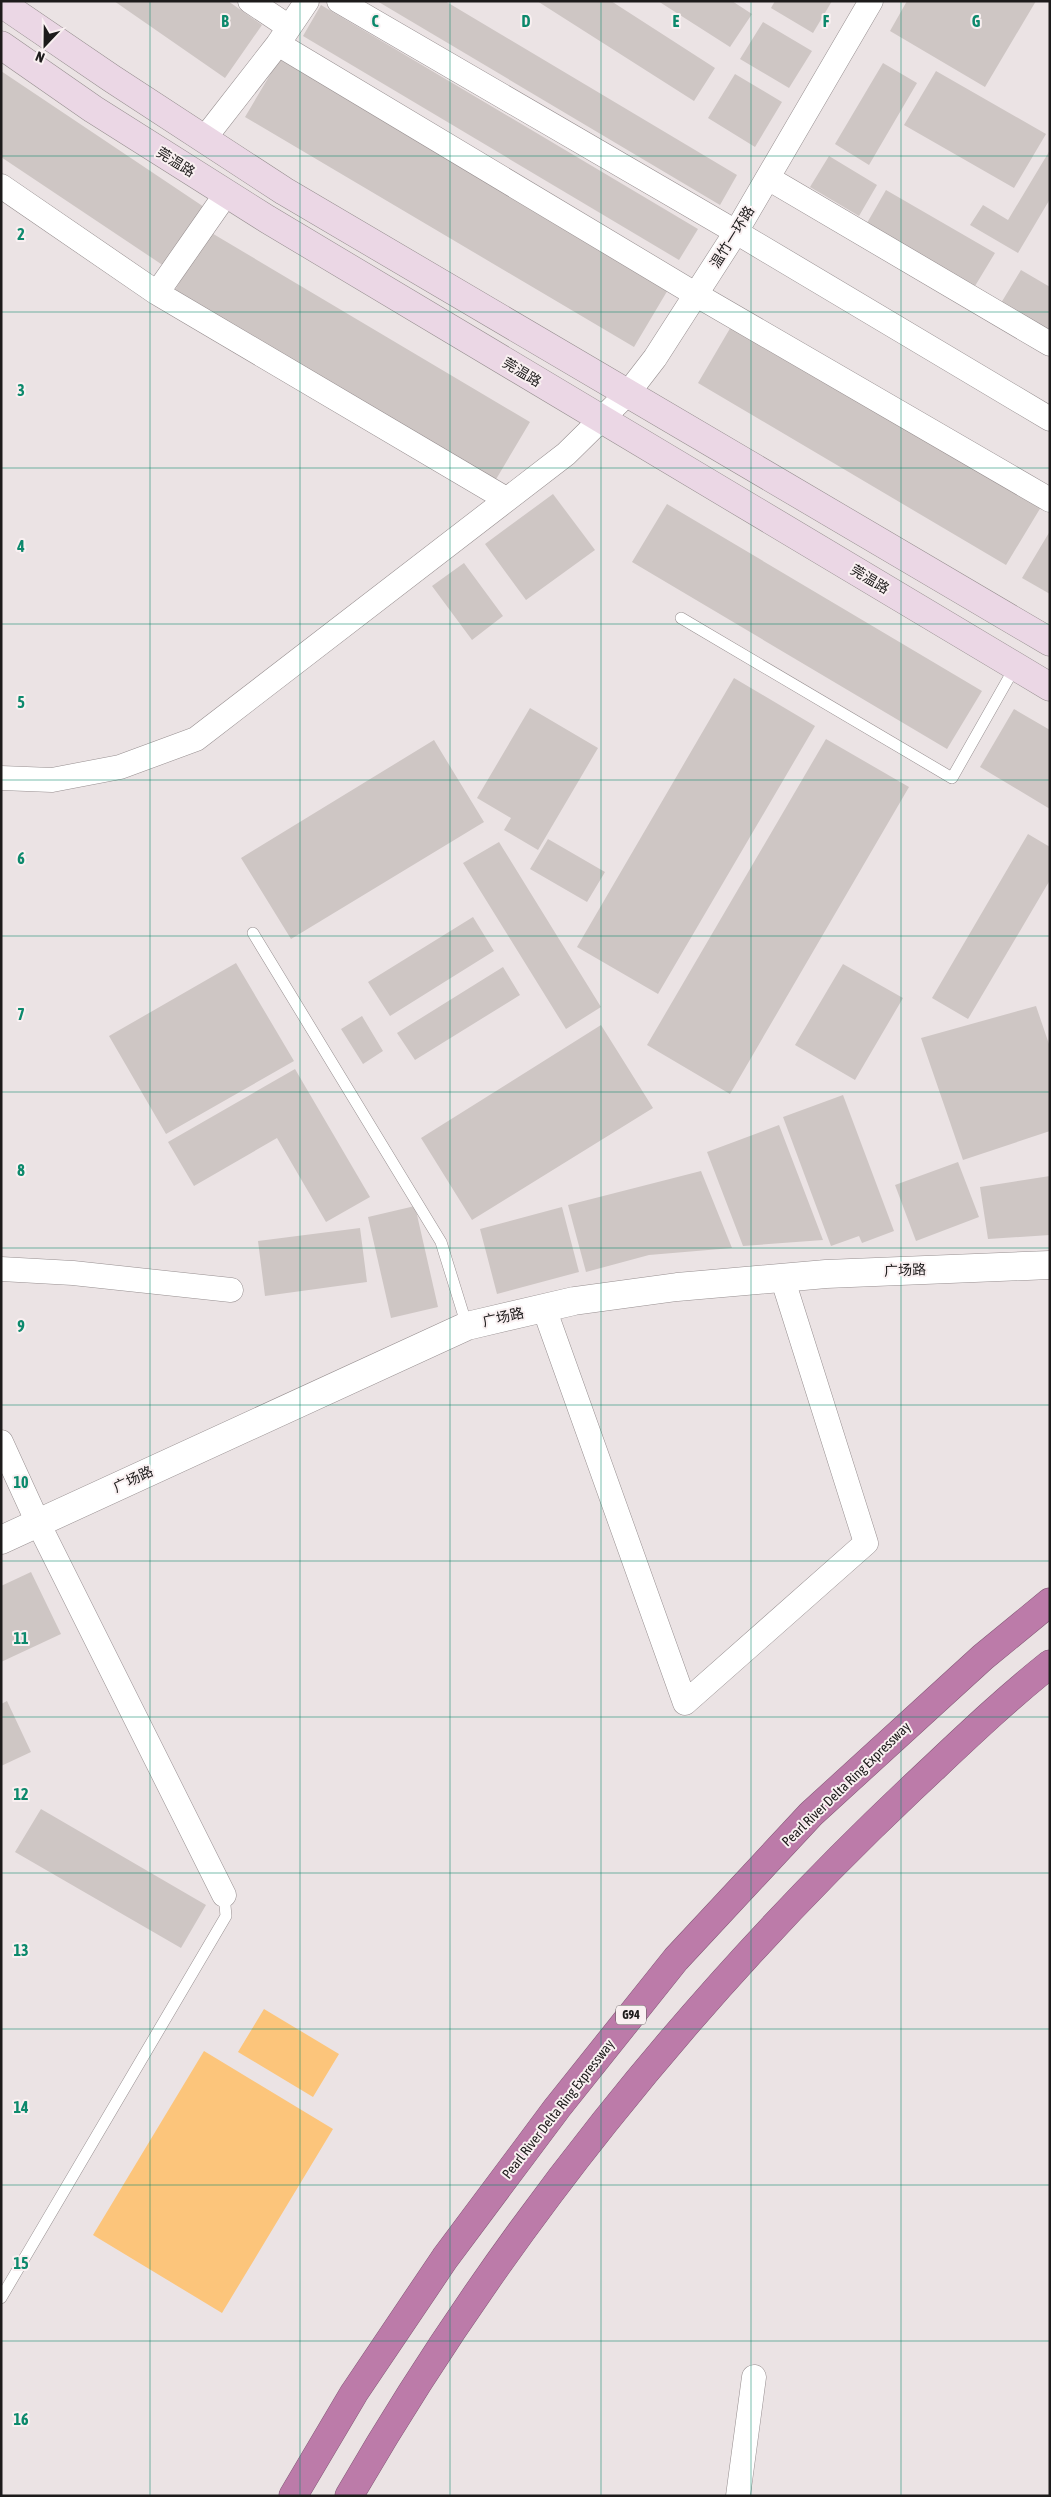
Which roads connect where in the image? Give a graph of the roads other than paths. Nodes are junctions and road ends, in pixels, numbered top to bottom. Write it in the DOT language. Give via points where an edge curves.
graph roads {
  1 [pos="250,1"];
  2 [pos="307,1"];
  3 [pos="339,1"];
  4 [pos="871,1"];
  5 [pos="1,3"];
  6 [pos="283,36"];
  7 [pos="1,45"];
  8 [pos="204,139"];
  9 [pos="768,178"];
  10 [pos="1,186"];
  11 [pos="226,194"];
  12 [pos="736,232"];
  13 [pos="157,293"];
  14 [pos="695,294"];
  15 [pos="1050,344"];
  16 [pos="628,393"];
  17 [pos="1050,418"];
  18 [pos="602,420"];
  19 [pos="506,499"];
  20 [pos="1050,500"];
  21 [pos="681,618"];
  22 [pos="1050,642"];
  23 [pos="1015,667"];
  24 [pos="1050,687"];
  25 [pos="1,778"];
  26 [pos="253,933"];
  27 [pos="1050,1265"];
  28 [pos="1,1269"];
  29 [pos="782,1277"];
  30 [pos="232,1290"];
  31 [pos="544,1308"];
  32 [pos="467,1326"];
  33 [pos="1,1442"];
  34 [pos="38,1523"];
  35 [pos="1,1540"];
  36 [pos="1050,1602"];
  37 [pos="1050,1664"];
  38 [pos="224,1895"];
  39 [pos="1,2298"];
  40 [pos="754,2377"];
  41 [pos="293,2496"];
  42 [pos="349,2496"];
  43 [pos="738,2496"];
  1 -- 6 [label="street"];
  2 -- 6 [label="street"];
  3 -- 12 [label="street"];
  4 -- 9 [label="street, 温竹一环路"];
  5 -- 8 [label="main road"];
  6 -- 8 [label="street"];
  6 -- 14 [label="street"];
  7 -- 11 [label="main road, 莞温路" via="93,109"];
  8 -- 16 [label="main road" via="284,191"];
  9 -- 12 [label="street, 温竹一环路"];
  9 -- 15 [label="street"];
  10 -- 13 [label="street"];
  11 -- 13 [label="street"];
  11 -- 18 [label="main road, 莞温路"];
  12 -- 14 [label="street, 温竹一环路"];
  12 -- 17 [label="street"];
  13 -- 19 [label="street"];
  14 -- 16 [label="street, 温竹一环路" via="655,358"];
  14 -- 20 [label="street"];
  16 -- 18 [label="street, 温竹一环路"];
  16 -- 22 [label="main road"];
  18 -- 19 [label="street, 温竹一环路" via="566,454"];
  18 -- 23 [label="main road, 莞温路"];
  19 -- 25 [label="street, 温竹一环路" via="196,739 120,767 52,780"];
  21 -- 23 [label="lane" via="952,778"];
  23 -- 24 [label="main road, 莞温路"];
  26 -- 32 [label="lane" via="441,1242"];
  27 -- 29 [label="street, 广场路"];
  28 -- 30 [label="street" via="73,1273"];
  29 -- 31 [label="street, 广场路" via="677,1287"];
  29 -- 31 [label="street" via="866,1543 685,1703"];
  31 -- 32 [label="street, 广场路"];
  32 -- 34 [label="street, 广场路"];
  33 -- 34 [label="street"];
  34 -- 35 [label="street, 广场路"];
  34 -- 38 [label="street"];
  36 -- 41 [label="highway, Pearl River Delta Ring Expressway / G94" via="983,1656 811,1814 676,1959 557,2108 445,2258 354,2393"];
  37 -- 42 [label="highway" via="1011,1695 847,1850 714,1991 580,2152 394,2418"];
  38 -- 39 [label="lane" via="226,1916"];
  40 -- 43 [label="street"];
}
